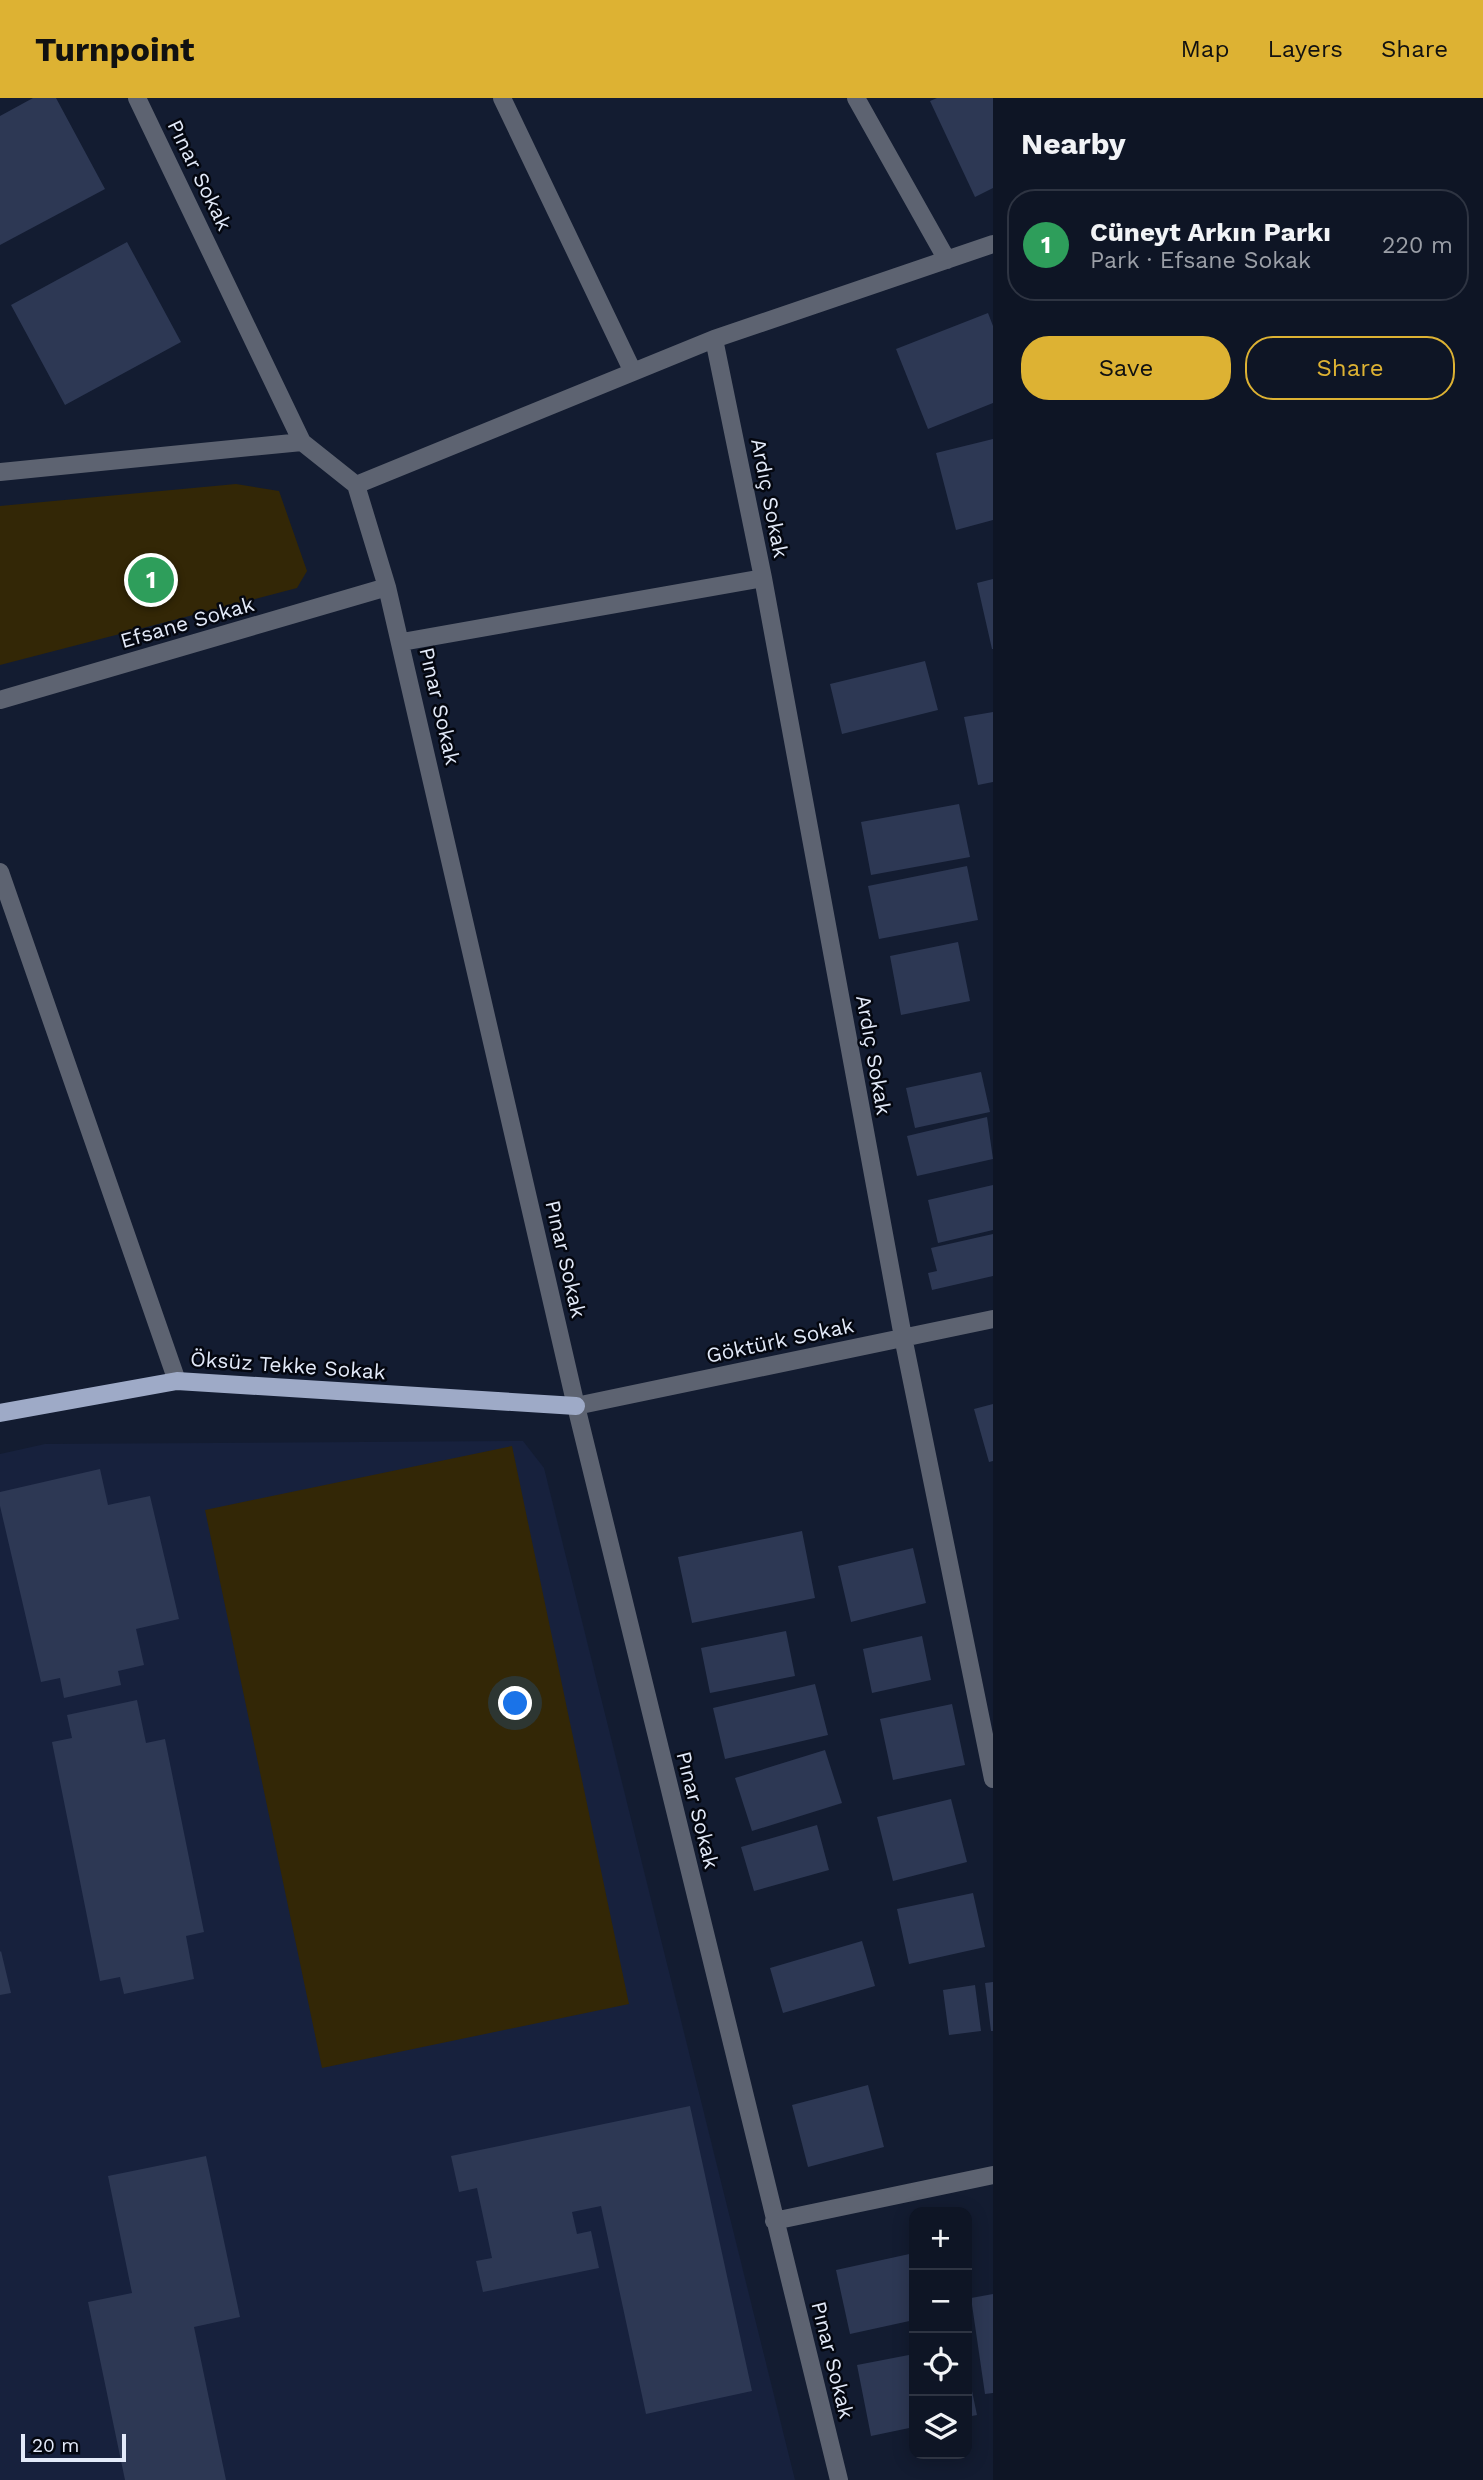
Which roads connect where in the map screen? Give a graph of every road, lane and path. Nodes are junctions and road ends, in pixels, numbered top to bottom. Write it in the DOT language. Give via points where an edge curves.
graph roads {
  1 [pos="137,98"];
  2 [pos="502,98"];
  3 [pos="856,98"];
  4 [pos="993,244"];
  5 [pos="947,260"];
  6 [pos="714,339"];
  7 [pos="633,372"];
  8 [pos="302,442"];
  9 [pos="0,472"];
  10 [pos="356,485"];
  11 [pos="763,578"];
  12 [pos="387,587"];
  13 [pos="402,642"];
  14 [pos="0,700"];
  15 [pos="0,872"];
  16 [pos="993,1319"];
  17 [pos="903,1337"];
  18 [pos="177,1381"];
  19 [pos="576,1406"];
  20 [pos="0,1413"];
  21 [pos="993,1779"];
  22 [pos="993,2175"];
  23 [pos="774,2221"];
  24 [pos="839,2480"];
  1 -- 8 [label="street, Pınar Sokak"];
  2 -- 7 [label="street"];
  3 -- 5 [label="street"];
  4 -- 5 [label="street"];
  5 -- 6 [label="street"];
  6 -- 7 [label="street"];
  6 -- 11 [label="street, Ardıç Sokak"];
  7 -- 10 [label="street"];
  8 -- 9 [label="street"];
  8 -- 10 [label="street, Pınar Sokak"];
  10 -- 12 [label="street, Pınar Sokak"];
  11 -- 13 [label="street"];
  11 -- 17 [label="street, Ardıç Sokak"];
  12 -- 13 [label="street, Pınar Sokak"];
  12 -- 14 [label="street, Efsane Sokak"];
  13 -- 19 [label="street, Pınar Sokak"];
  15 -- 18 [label="street"];
  16 -- 17 [label="street, Göktürk Sokak"];
  17 -- 19 [label="street, Göktürk Sokak"];
  17 -- 21 [label="street, Ardıç Sokak"];
  18 -- 19 [label="main road, Öksüz Tekke Sokak"];
  18 -- 20 [label="main road, Öksüz Tekke Sokak"];
  19 -- 23 [label="street, Pınar Sokak"];
  22 -- 23 [label="street"];
  23 -- 24 [label="street, Pınar Sokak"];
}
